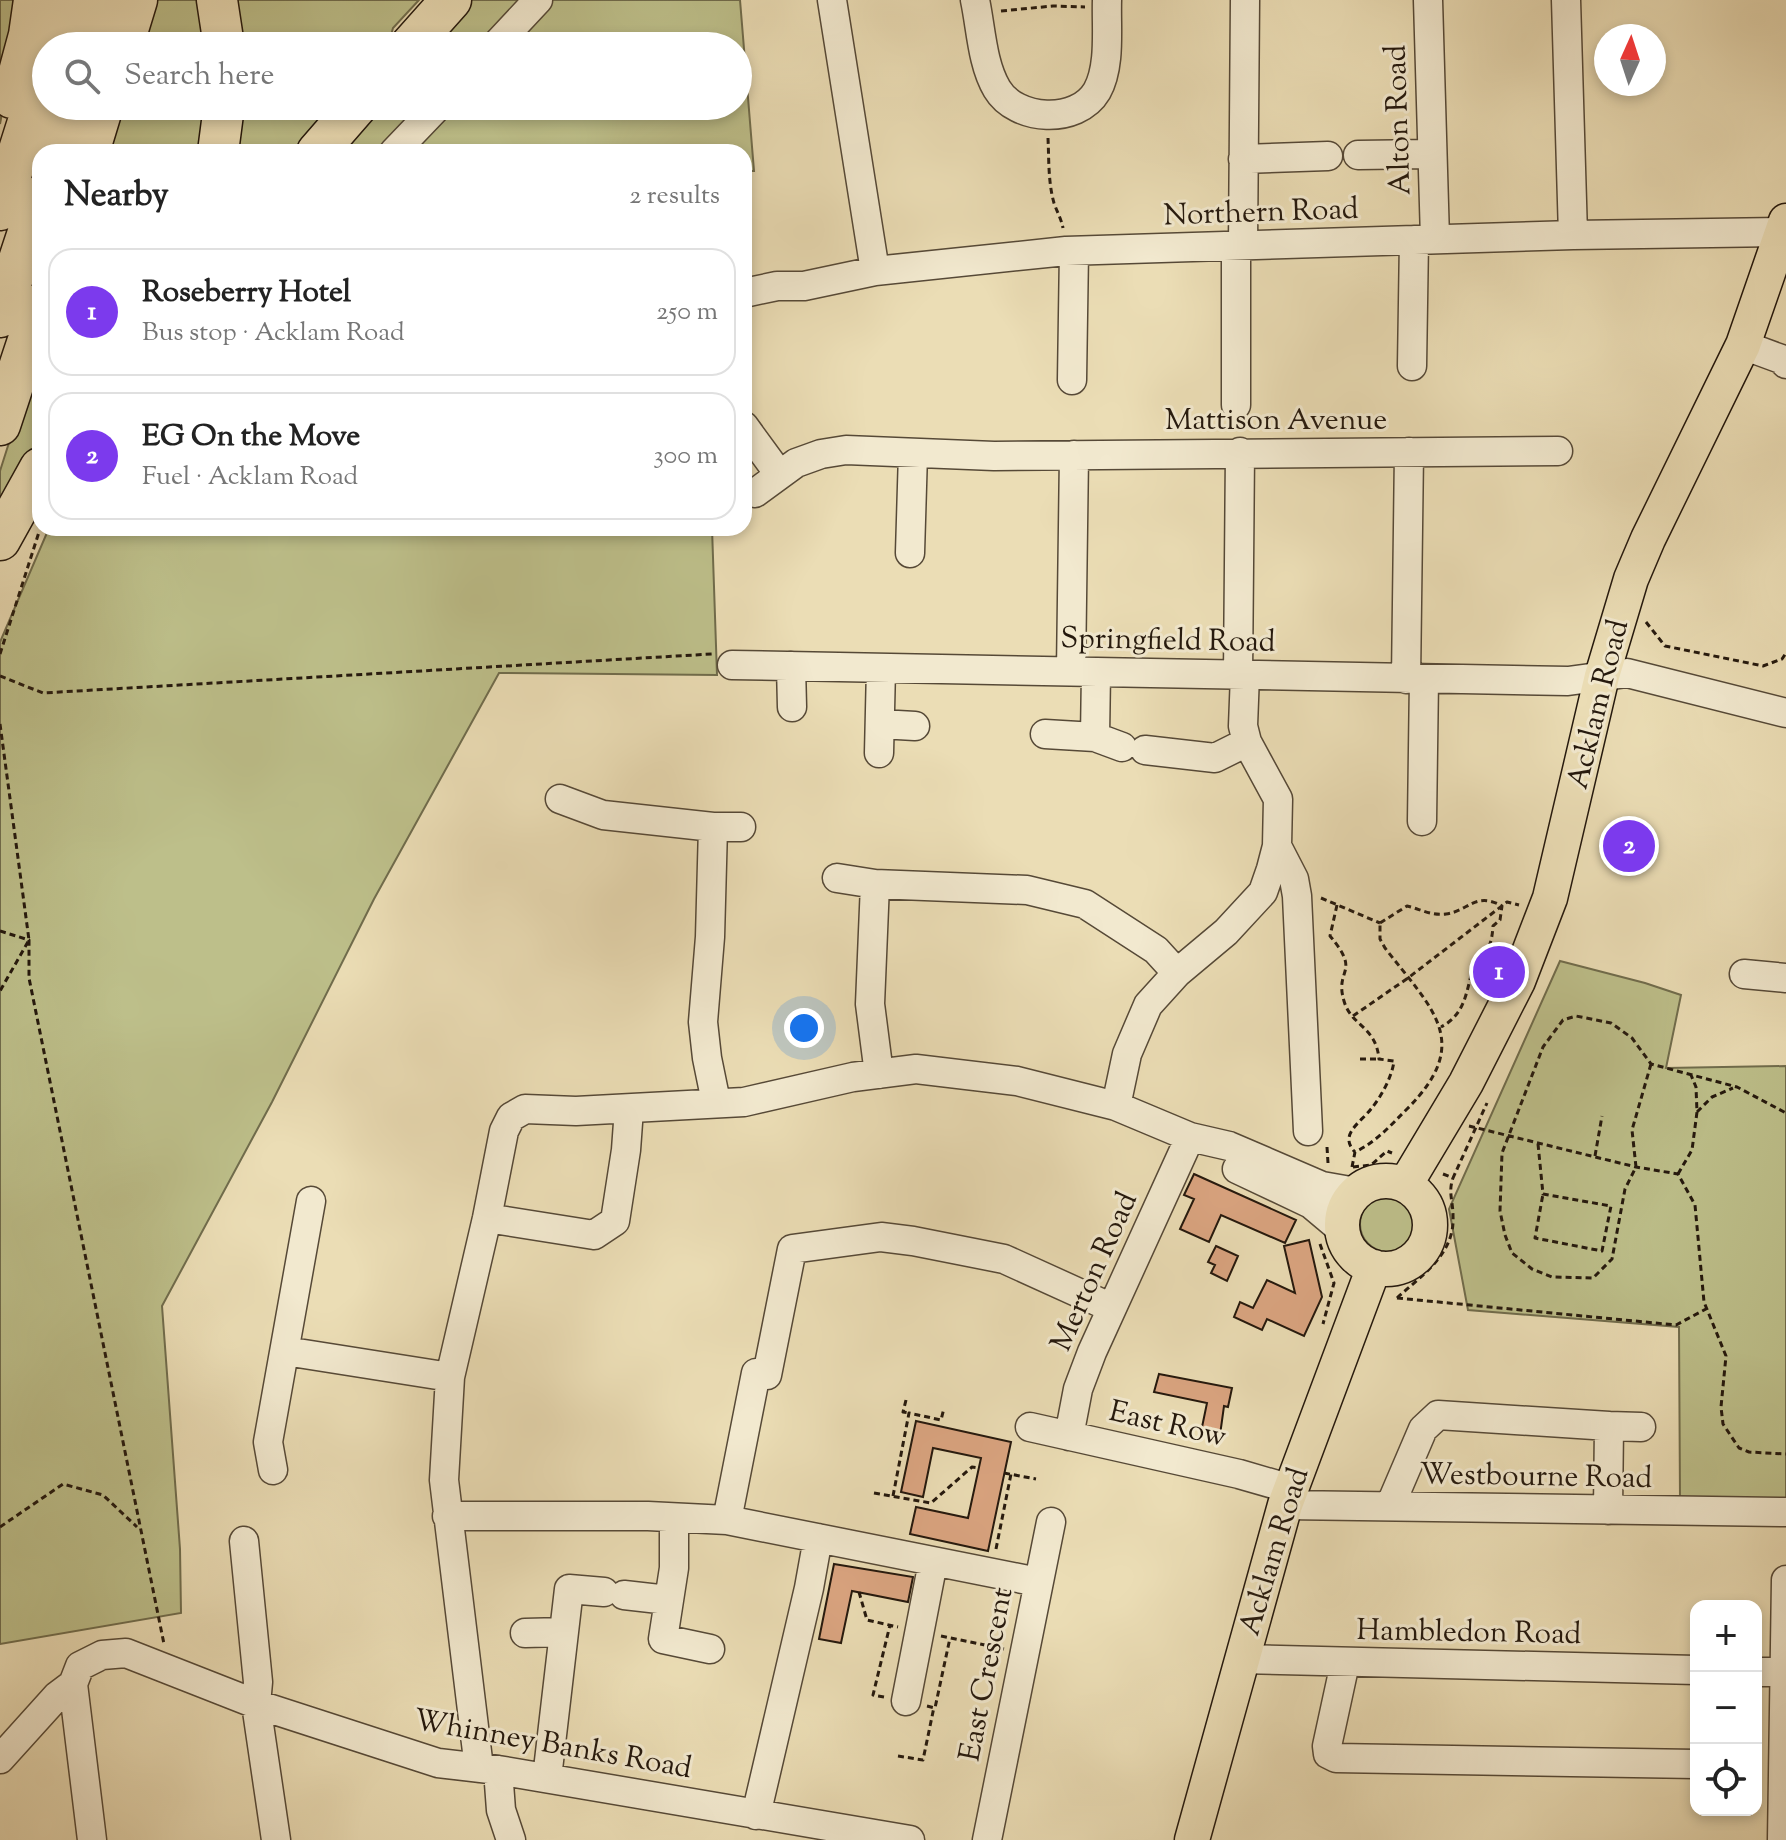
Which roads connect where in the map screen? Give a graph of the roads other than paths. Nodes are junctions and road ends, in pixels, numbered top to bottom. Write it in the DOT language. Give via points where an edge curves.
graph roads {
  1 [pos="34,0"];
  2 [pos="67,0"];
  3 [pos="104,0"];
  4 [pos="137,0"];
  5 [pos="451,0"];
  6 [pos="538,0"];
  7 [pos="832,0"];
  8 [pos="1245,0"];
  9 [pos="1428,0"];
  10 [pos="1566,0"];
  11 [pos="1107,5"];
  12 [pos="977,9"];
  13 [pos="57,32"];
  14 [pos="94,32"];
  15 [pos="127,32"];
  16 [pos="422,32"];
  17 [pos="508,32"];
  18 [pos="32,109"];
  19 [pos="64,120"];
  20 [pos="99,120"];
  21 [pos="222,120"];
  22 [pos="345,120"];
  23 [pos="425,120"];
  24 [pos="0,140"];
  25 [pos="56,144"];
  26 [pos="91,144"];
  27 [pos="219,144"];
  28 [pos="324,144"];
  29 [pos="402,144"];
  30 [pos="1430,154"];
  31 [pos="1358,155"];
  32 [pos="1328,156"];
  33 [pos="1243,159"];
  34 [pos="0,210"];
  35 [pos="32,220"];
  36 [pos="1785,226"];
  37 [pos="1573,235"];
  38 [pos="1424,239"];
  39 [pos="1240,246"];
  40 [pos="1070,251"];
  41 [pos="875,271"];
  42 [pos="752,291"];
  43 [pos="0,317"];
  44 [pos="32,328"];
  45 [pos="1743,345"];
  46 [pos="1786,364"];
  47 [pos="1412,366"];
  48 [pos="1072,380"];
  49 [pos="1236,405"];
  50 [pos="0,425"];
  51 [pos="752,437"];
  52 [pos="1558,451"];
  53 [pos="1240,452"];
  54 [pos="1409,452"];
  55 [pos="913,453"];
  56 [pos="1074,455"];
  57 [pos="779,474"];
  58 [pos="32,482"];
  59 [pos="755,493"];
  60 [pos="0,540"];
  61 [pos="910,553"];
  62 [pos="732,665"];
  63 [pos="791,666"];
  64 [pos="881,668"];
  65 [pos="1083,672"];
  66 [pos="1242,674"];
  67 [pos="1602,676"];
  68 [pos="1415,679"];
  69 [pos="792,707"];
  70 [pos="1786,713"];
  71 [pos="880,724"];
  72 [pos="915,726"];
  73 [pos="1045,734"];
  74 [pos="1095,737"];
  75 [pos="1251,748"];
  76 [pos="879,753"];
  77 [pos="560,799"];
  78 [pos="1422,821"];
  79 [pos="713,827"];
  80 [pos="741,827"];
  81 [pos="1277,846"];
  82 [pos="837,878"];
  83 [pos="875,884"];
  84 [pos="1177,973"];
  85 [pos="1744,974"];
  86 [pos="1786,978"];
  87 [pos="879,1074"];
  88 [pos="730,1102"];
  89 [pos="1116,1106"];
  90 [pos="629,1109"];
  91 [pos="1308,1131"];
  92 [pos="1190,1137"];
  93 [pos="1405,1185"];
  94 [pos="311,1201"];
  95 [pos="1338,1205"];
  96 [pos="487,1218"];
  97 [pos="1374,1267"];
  98 [pos="1112,1308"];
  99 [pos="285,1351"];
  100 [pos="450,1377"];
  101 [pos="1609,1426"];
  102 [pos="1030,1427"];
  103 [pos="1641,1427"];
  104 [pos="1069,1436"];
  105 [pos="273,1470"];
  106 [pos="1288,1497"];
  107 [pos="1390,1506"];
  108 [pos="1608,1510"];
  109 [pos="1786,1512"];
  110 [pos="447,1516"];
  111 [pos="674,1519"];
  112 [pos="727,1520"];
  113 [pos="1051,1522"];
  114 [pos="818,1538"];
  115 [pos="244,1541"];
  116 [pos="933,1562"];
  117 [pos="1786,1580"];
  118 [pos="1038,1582"];
  119 [pos="668,1600"];
  120 [pos="564,1632"];
  121 [pos="525,1633"];
  122 [pos="710,1649"];
  123 [pos="1240,1659"];
  124 [pos="1345,1663"];
  125 [pos="1690,1670"];
  126 [pos="1762,1672"];
  127 [pos="1786,1672"];
  128 [pos="73,1684"];
  129 [pos="906,1701"];
  130 [pos="256,1704"];
  131 [pos="1785,1735"];
  132 [pos="0,1759"];
  133 [pos="1690,1764"];
  134 [pos="488,1769"];
  135 [pos="547,1778"];
  136 [pos="756,1815"];
  137 [pos="832,1834"];
  138 [pos="92,1840"];
  139 [pos="276,1840"];
  140 [pos="511,1840"];
  141 [pos="910,1840"];
  142 [pos="987,1840"];
  143 [pos="1192,1840"];
  144 [pos="1782,1840"];
  1 -- 24 [label="highway"];
  2 -- 13 [label="highway"];
  3 -- 14 [label="highway"];
  4 -- 15 [label="highway"];
  5 -- 16 [label="highway"];
  6 -- 17 [label="street"];
  7 -- 41 [label="street"];
  8 -- 33 [label="street"];
  9 -- 30 [label="street, Alton Road"];
  10 -- 37 [label="street"];
  11 -- 12 [label="street" via="1097,92 1083,104 1047,116 1021,110 998,91"];
  18 -- 34 [label="highway"];
  19 -- 25 [label="highway"];
  20 -- 26 [label="highway"];
  21 -- 27 [label="highway"];
  22 -- 28 [label="highway"];
  23 -- 29 [label="street"];
  30 -- 31 [label="street"];
  30 -- 38 [label="street, Alton Road"];
  32 -- 33 [label="street"];
  33 -- 39 [label="street"];
  35 -- 43 [label="highway"];
  36 -- 37 [label="street, Northern Road"];
  36 -- 45 [label="main road, Acklam Road"];
  37 -- 38 [label="street, Northern Road"];
  38 -- 39 [label="street, Northern Road"];
  38 -- 47 [label="street, Alton Road"];
  39 -- 40 [label="street, Northern Road"];
  39 -- 49 [label="street"];
  40 -- 41 [label="street, Northern Road"];
  40 -- 48 [label="street"];
  41 -- 42 [label="street, Northern Road"];
  44 -- 50 [label="highway"];
  45 -- 46 [label="street"];
  45 -- 67 [label="main road, Acklam Road" via="1648,539"];
  51 -- 57 [label="street"];
  52 -- 54 [label="street, Mattison Avenue"];
  53 -- 54 [label="street, Mattison Avenue"];
  53 -- 56 [label="street, Mattison Avenue"];
  53 -- 66 [label="street"];
  54 -- 68 [label="street"];
  55 -- 56 [label="street, Mattison Avenue"];
  55 -- 57 [label="street, Mattison Avenue" via="846,450 821,454"];
  55 -- 61 [label="street"];
  56 -- 65 [label="street"];
  57 -- 59 [label="street, Mattison Avenue"];
  58 -- 60 [label="highway"];
  62 -- 63 [label="street, Springfield Road"];
  63 -- 64 [label="street, Springfield Road"];
  63 -- 69 [label="street"];
  64 -- 65 [label="street, Springfield Road"];
  64 -- 71 [label="street"];
  65 -- 66 [label="street, Springfield Road"];
  65 -- 74 [label="street"];
  66 -- 68 [label="street, Springfield Road"];
  66 -- 75 [label="street" via="1243,726"];
  67 -- 68 [label="street, Springfield Road" via="1568,681"];
  67 -- 70 [label="street, Springfield Road" via="1627,673"];
  67 -- 93 [label="main road, Acklam Road" via="1546,911 1518,981 1466,1083"];
  68 -- 78 [label="street"];
  71 -- 72 [label="street"];
  71 -- 76 [label="street"];
  73 -- 74 [label="street"];
  74 -- 75 [label="street" via="1134,749 1215,758"];
  75 -- 81 [label="street" via="1278,799"];
  77 -- 79 [label="street" via="603,815"];
  79 -- 80 [label="street"];
  79 -- 88 [label="street" via="703,1022 707,1058"];
  81 -- 84 [label="street" via="1263,892"];
  81 -- 91 [label="street" via="1297,896"];
  82 -- 83 [label="street"];
  83 -- 84 [label="street" via="1027,890 1085,904 1156,950"];
  83 -- 87 [label="street" via="870,1004"];
  84 -- 89 [label="street" via="1148,1005 1127,1054"];
  85 -- 86 [label="street"];
  87 -- 88 [label="street"];
  87 -- 89 [label="street" via="916,1069 1017,1081"];
  88 -- 90 [label="street"];
  89 -- 92 [label="street"];
  90 -- 96 [label="street" via="525,1109 511,1117"];
  90 -- 96 [label="street" via="615,1221 594,1235"];
  92 -- 95 [label="street" via="1229,1146 1322,1186"];
  92 -- 98 [label="street, Merton Road"];
  93 -- 95 [label="main road" via="1380,1181"];
  93 -- 97 [label="main road" via="1426,1205 1430,1233 1425,1247 1403,1266"];
  94 -- 99 [label="street"];
  95 -- 97 [label="main road" via="1353,1253"];
  96 -- 100 [label="street"];
  97 -- 106 [label="main road, Acklam Road"];
  98 -- 104 [label="street, Merton Road" via="1078,1389"];
  98 -- 112 [label="street" via="1004,1259 913,1241 881,1237 792,1249"];
  99 -- 100 [label="street"];
  99 -- 105 [label="street" via="268,1442"];
  100 -- 110 [label="street"];
  101 -- 103 [label="street"];
  101 -- 107 [label="street" via="1438,1415 1423,1429"];
  101 -- 108 [label="street"];
  102 -- 104 [label="street, East Row"];
  104 -- 106 [label="street, East Row" via="1239,1474"];
  106 -- 107 [label="street, Westbourne Road"];
  106 -- 123 [label="main road, Acklam Road"];
  107 -- 108 [label="street, Westbourne Road"];
  108 -- 109 [label="street, Westbourne Road"];
  110 -- 111 [label="street"];
  110 -- 134 [label="street"];
  111 -- 112 [label="street"];
  111 -- 119 [label="street"];
  112 -- 114 [label="street"];
  113 -- 118 [label="street, East Crescent"];
  114 -- 116 [label="street"];
  114 -- 136 [label="street"];
  115 -- 130 [label="street"];
  116 -- 118 [label="street"];
  116 -- 129 [label="street"];
  117 -- 127 [label="street"];
  118 -- 142 [label="street, East Crescent"];
  119 -- 120 [label="street" via="569,1589"];
  119 -- 122 [label="street" via="663,1639"];
  120 -- 121 [label="street"];
  120 -- 135 [label="street"];
  123 -- 124 [label="street, Hambledon Road"];
  123 -- 143 [label="main road, Acklam Road"];
  124 -- 125 [label="street, Hambledon Road"];
  124 -- 133 [label="street" via="1327,1746 1336,1758"];
  126 -- 127 [label="street"];
  127 -- 131 [label="street"];
  128 -- 130 [label="street, Whinney Banks Road" via="80,1666 102,1655 126,1653"];
  128 -- 132 [label="street"];
  128 -- 138 [label="street"];
  130 -- 134 [label="street, Whinney Banks Road" via="438,1763"];
  130 -- 139 [label="street"];
  131 -- 144 [label="street"];
  134 -- 135 [label="street, Whinney Banks Road"];
  134 -- 140 [label="street"];
  135 -- 136 [label="street, Whinney Banks Road"];
  136 -- 137 [label="street, Whinney Banks Road"];
  137 -- 141 [label="street, Whinney Banks Road"];
}
